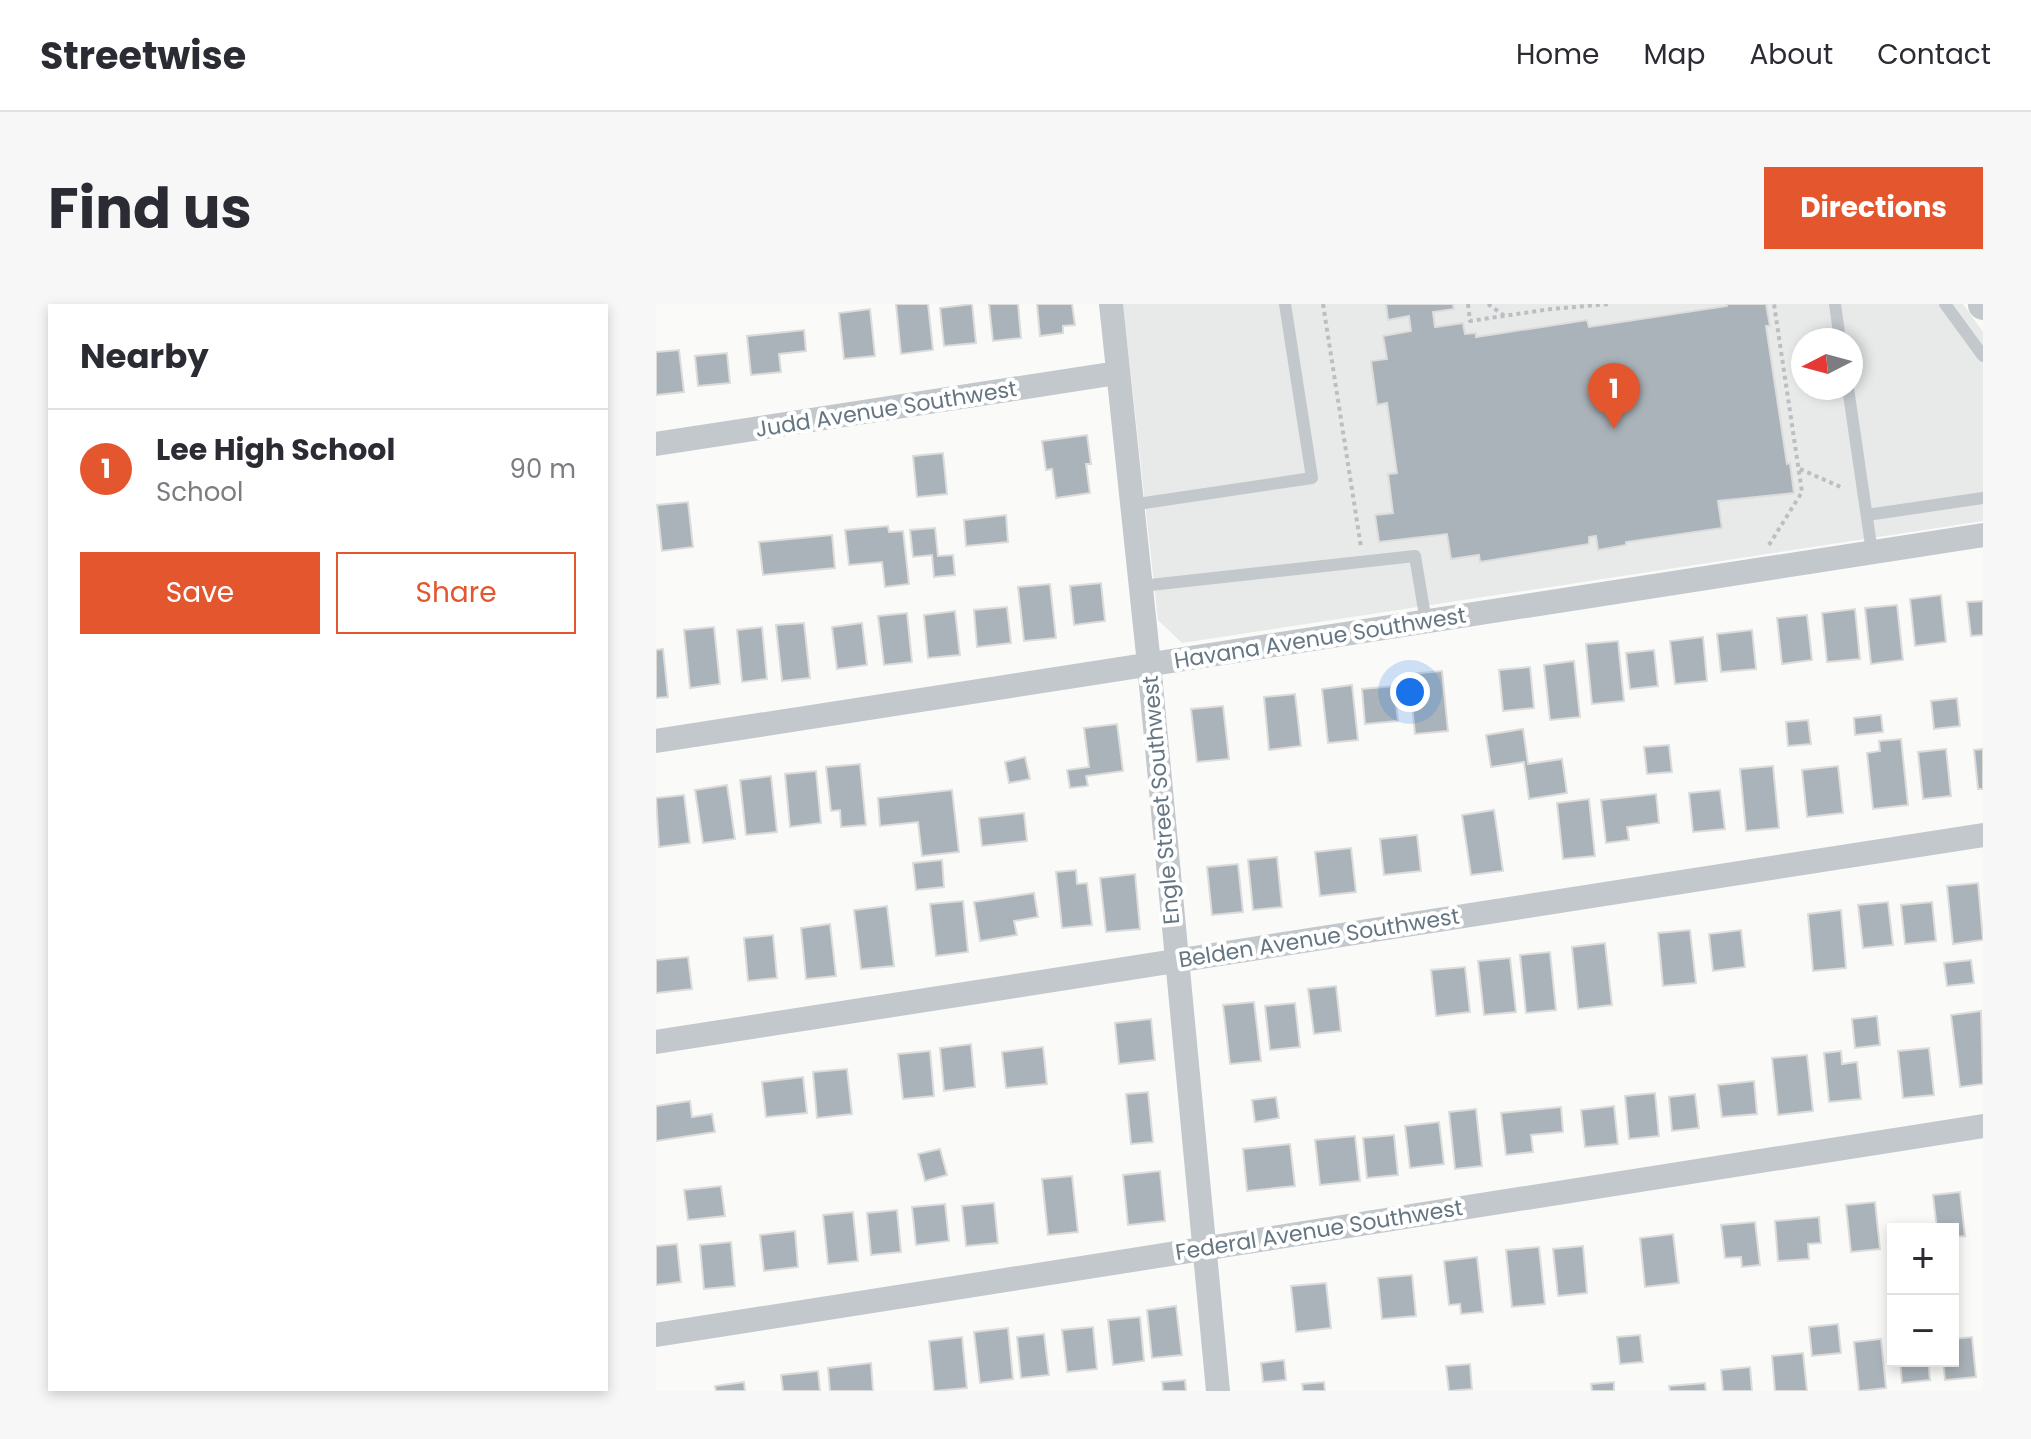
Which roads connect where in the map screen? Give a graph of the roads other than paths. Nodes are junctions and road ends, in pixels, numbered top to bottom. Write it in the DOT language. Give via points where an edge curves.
graph roads {
  1 [pos="1111,304"];
  2 [pos="1285,304"];
  3 [pos="1835,304"];
  4 [pos="1945,304"];
  5 [pos="1838,328"];
  6 [pos="1983,356"];
  7 [pos="1117,373"];
  8 [pos="1850,400"];
  9 [pos="656,444"];
  10 [pos="1983,498"];
  11 [pos="1131,505"];
  12 [pos="1866,508"];
  13 [pos="1983,535"];
  14 [pos="1872,552"];
  15 [pos="1141,586"];
  16 [pos="1426,622"];
  17 [pos="1149,664"];
  18 [pos="656,741"];
  19 [pos="1983,835"];
  20 [pos="1176,959"];
  21 [pos="656,1042"];
  22 [pos="1983,1126"];
  23 [pos="1203,1248"];
  24 [pos="656,1335"];
  25 [pos="1218,1391"];
  1 -- 7 [label="street, Engle Street Southwest"];
  2 -- 11 [label="lane" via="1312,478"];
  3 -- 5 [label="lane"];
  4 -- 6 [label="lane"];
  7 -- 9 [label="street, Judd Avenue Southwest"];
  7 -- 11 [label="street, Engle Street Southwest"];
  8 -- 12 [label="lane"];
  10 -- 12 [label="lane"];
  11 -- 15 [label="street, Engle Street Southwest"];
  12 -- 14 [label="lane"];
  13 -- 14 [label="street, Havana Avenue Southwest"];
  14 -- 16 [label="street, Havana Avenue Southwest"];
  15 -- 16 [label="lane" via="1415,556"];
  15 -- 17 [label="street, Engle Street Southwest"];
  16 -- 17 [label="street, Havana Avenue Southwest"];
  17 -- 18 [label="street, Havana Avenue Southwest"];
  17 -- 20 [label="street, Engle Street Southwest"];
  19 -- 20 [label="street, Belden Avenue Southwest"];
  20 -- 21 [label="street, Belden Avenue Southwest"];
  20 -- 23 [label="street, Engle Street Southwest"];
  22 -- 23 [label="street, Federal Avenue Southwest"];
  23 -- 24 [label="street, Federal Avenue Southwest"];
  23 -- 25 [label="street, Engle Street Southwest"];
}
